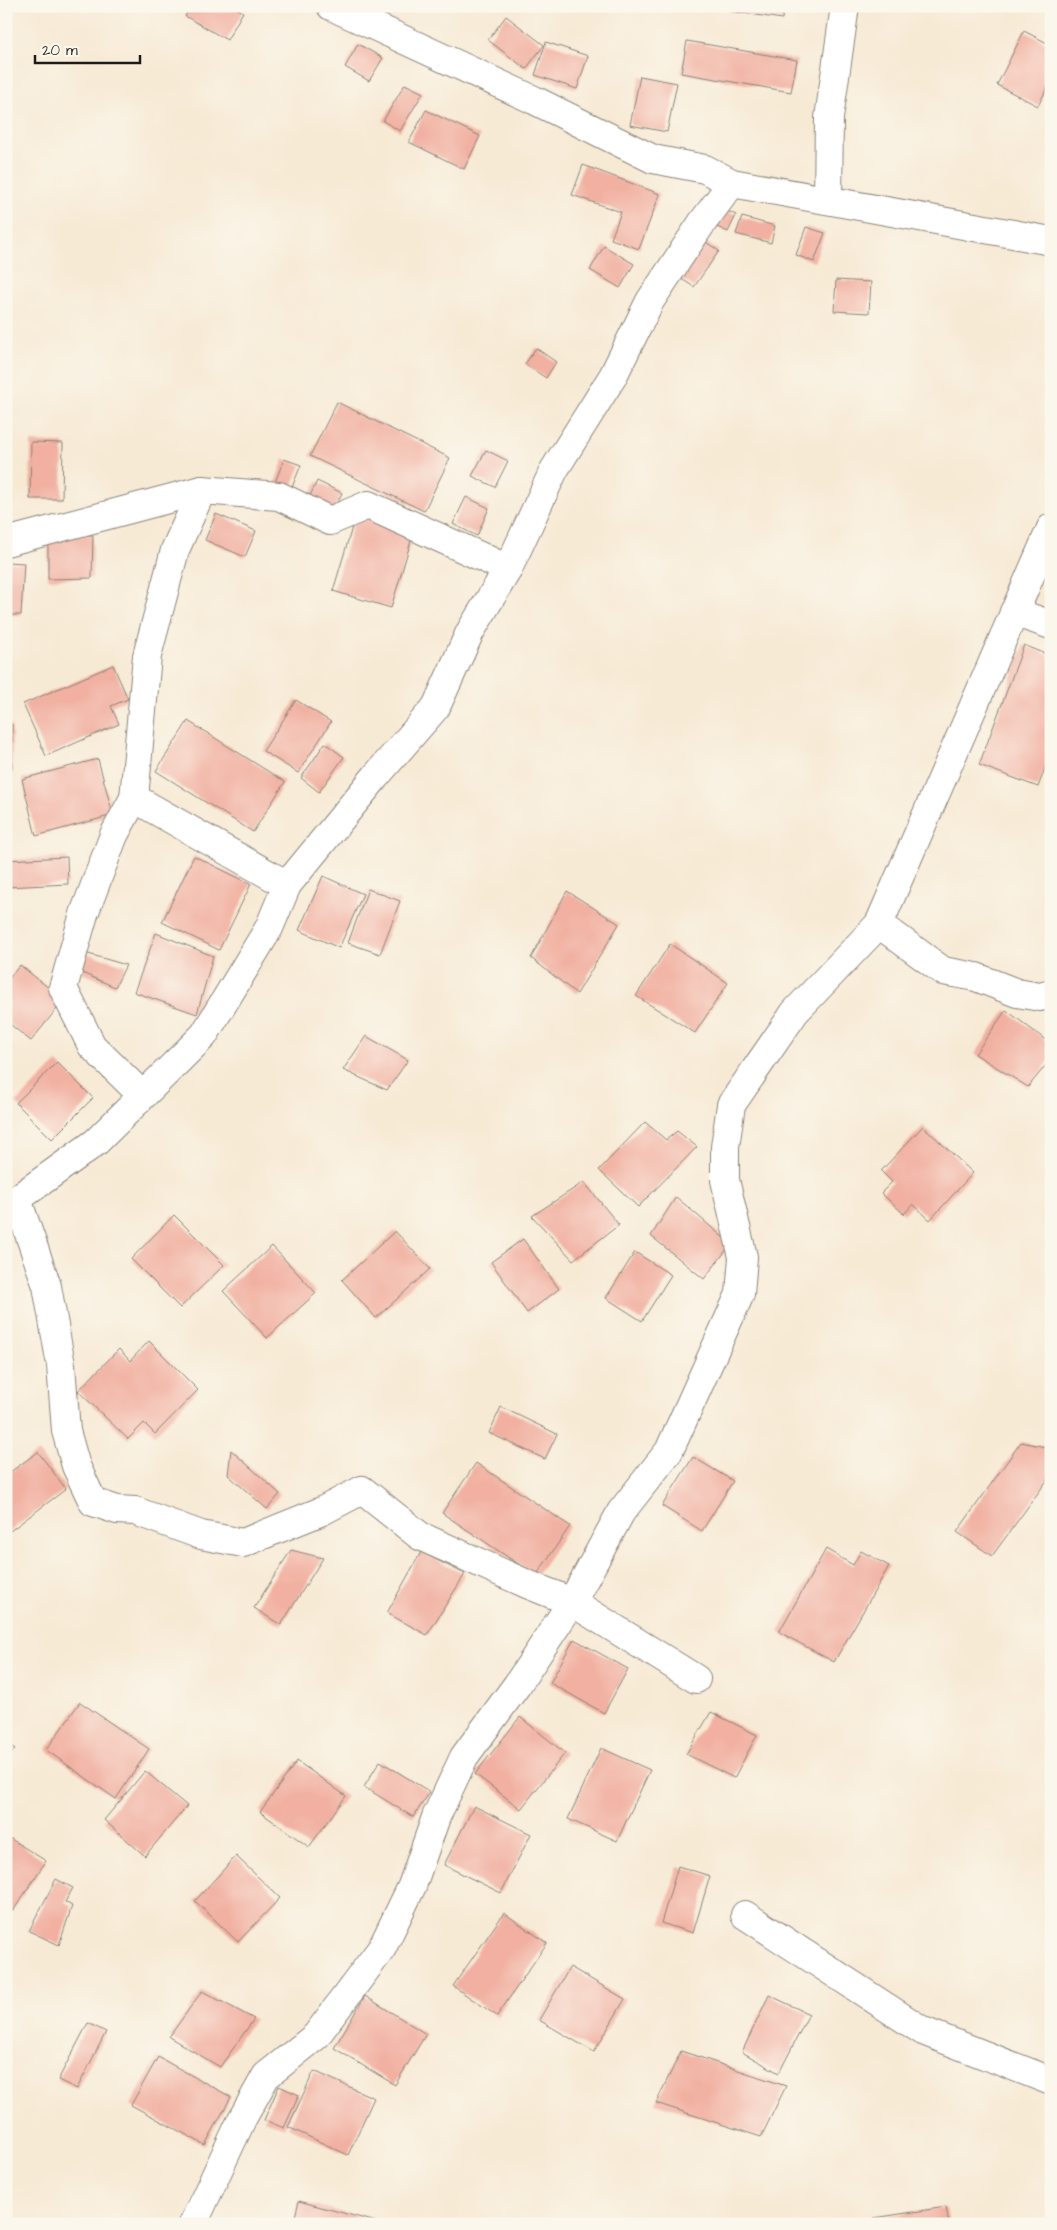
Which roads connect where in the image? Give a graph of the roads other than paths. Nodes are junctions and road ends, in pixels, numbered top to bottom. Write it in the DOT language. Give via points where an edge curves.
graph roads {
  1 [pos="331,6"];
  2 [pos="845,6"];
  3 [pos="371,15"];
  4 [pos="732,183"];
  5 [pos="828,199"];
  6 [pos="1050,238"];
  7 [pos="202,490"];
  8 [pos="1051,528"];
  9 [pos="6,542"];
  10 [pos="508,569"];
  11 [pos="1014,612"];
  12 [pos="1051,625"];
  13 [pos="134,798"];
  14 [pos="287,885"];
  15 [pos="879,924"];
  16 [pos="1051,994"];
  17 [pos="142,1095"];
  18 [pos="12,1201"];
  19 [pos="572,1602"];
  20 [pos="696,1680"];
  21 [pos="745,1915"];
  22 [pos="1051,2081"];
  23 [pos="193,2224"];
  1 -- 3 [label="street"];
  2 -- 5 [label="street" via="829,118"];
  3 -- 4 [label="street" via="653,159 705,169"];
  4 -- 5 [label="street"];
  4 -- 10 [label="street" via="650,301 613,376 554,470"];
  5 -- 6 [label="street"];
  7 -- 9 [label="street"];
  7 -- 10 [label="street" via="280,496 330,521 368,505"];
  7 -- 13 [label="street" via="175,550 148,656"];
  8 -- 11 [label="street"];
  10 -- 14 [label="street" via="470,632 436,707"];
  11 -- 12 [label="street"];
  11 -- 15 [label="street"];
  13 -- 14 [label="street"];
  13 -- 17 [label="street" via="114,835 84,914 63,988 92,1046"];
  14 -- 17 [label="street" via="269,928 204,1035"];
  15 -- 16 [label="street" via="943,970 976,977 1017,993 1040,997"];
  15 -- 19 [label="street" via="794,1012 731,1105 724,1146 725,1180 743,1257 740,1294 669,1451 621,1512"];
  17 -- 18 [label="street" via="96,1142"];
  18 -- 19 [label="street" via="47,1286 60,1365 66,1431 76,1466 92,1502 117,1510 135,1511 200,1534 243,1544 322,1511 362,1490 420,1536"];
  19 -- 20 [label="street"];
  19 -- 23 [label="street" via="464,1757 436,1817 412,1886 382,1948 316,2036 266,2076 242,2118"];
  21 -- 22 [label="street" via="923,2031"];
}
